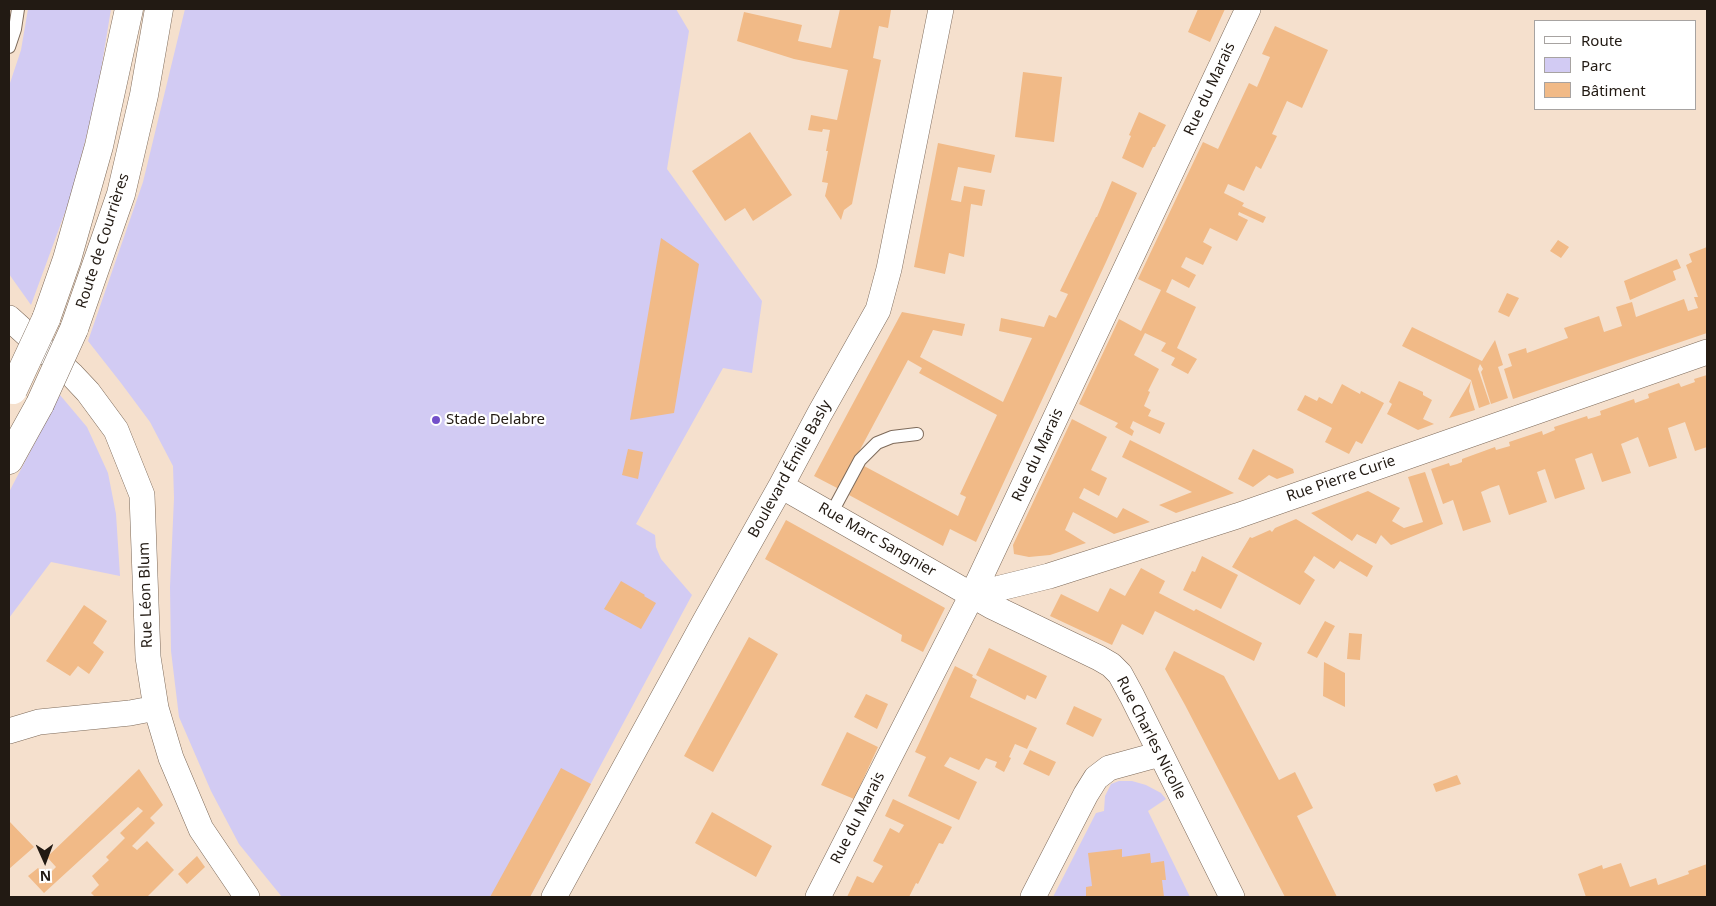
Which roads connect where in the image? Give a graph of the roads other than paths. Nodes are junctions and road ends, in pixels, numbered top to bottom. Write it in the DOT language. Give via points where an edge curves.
graph roads {
  1 [pos="18,9"];
  2 [pos="128,9"];
  3 [pos="159,9"];
  4 [pos="941,9"];
  5 [pos="1248,9"];
  6 [pos="9,47"];
  7 [pos="9,318"];
  8 [pos="1707,352"];
  9 [pos="58,362"];
  10 [pos="11,394"];
  11 [pos="917,434"];
  12 [pos="9,460"];
  13 [pos="782,486"];
  14 [pos="832,514"];
  15 [pos="972,595"];
  16 [pos="156,708"];
  17 [pos="9,732"];
  18 [pos="1160,754"];
  19 [pos="247,897"];
  20 [pos="554,897"];
  21 [pos="818,897"];
  22 [pos="1033,897"];
  23 [pos="1232,897"];
  1 -- 6 [label="lane"];
  2 -- 10 [label="main road, Route de Courrières, bridge" via="99,146 67,259 46,319"];
  3 -- 9 [label="main road, Route de Courrières, bridge" via="144,95 121,194 74,329"];
  4 -- 13 [label="street, Boulevard Émile Basly" via="878,310"];
  5 -- 15 [label="street, Rue du Marais"];
  7 -- 9 [label="street, Rue Léon Blum"];
  8 -- 15 [label="street, Rue Pierre Curie" via="1237,516 1050,576"];
  9 -- 12 [label="main road, Route de Courrières, bridge" via="40,404"];
  9 -- 16 [label="street, Rue Léon Blum" via="88,392 116,430 142,495 148,658"];
  11 -- 14 [label="lane" via="892,437 877,443 860,460"];
  13 -- 14 [label="street, Rue Marc Sangnier"];
  13 -- 20 [label="street, Boulevard Émile Basly"];
  14 -- 15 [label="street, Rue Marc Sangnier"];
  15 -- 18 [label="street, Rue Charles Nicolle" via="1111,665 1126,684"];
  15 -- 21 [label="street, Rue du Marais"];
  16 -- 17 [label="street" via="39,722"];
  16 -- 19 [label="street, Rue Léon Blum" via="171,758 201,829"];
  18 -- 22 [label="street" via="1109,768 1096,778"];
  18 -- 23 [label="street, Rue Charles Nicolle"];
}
